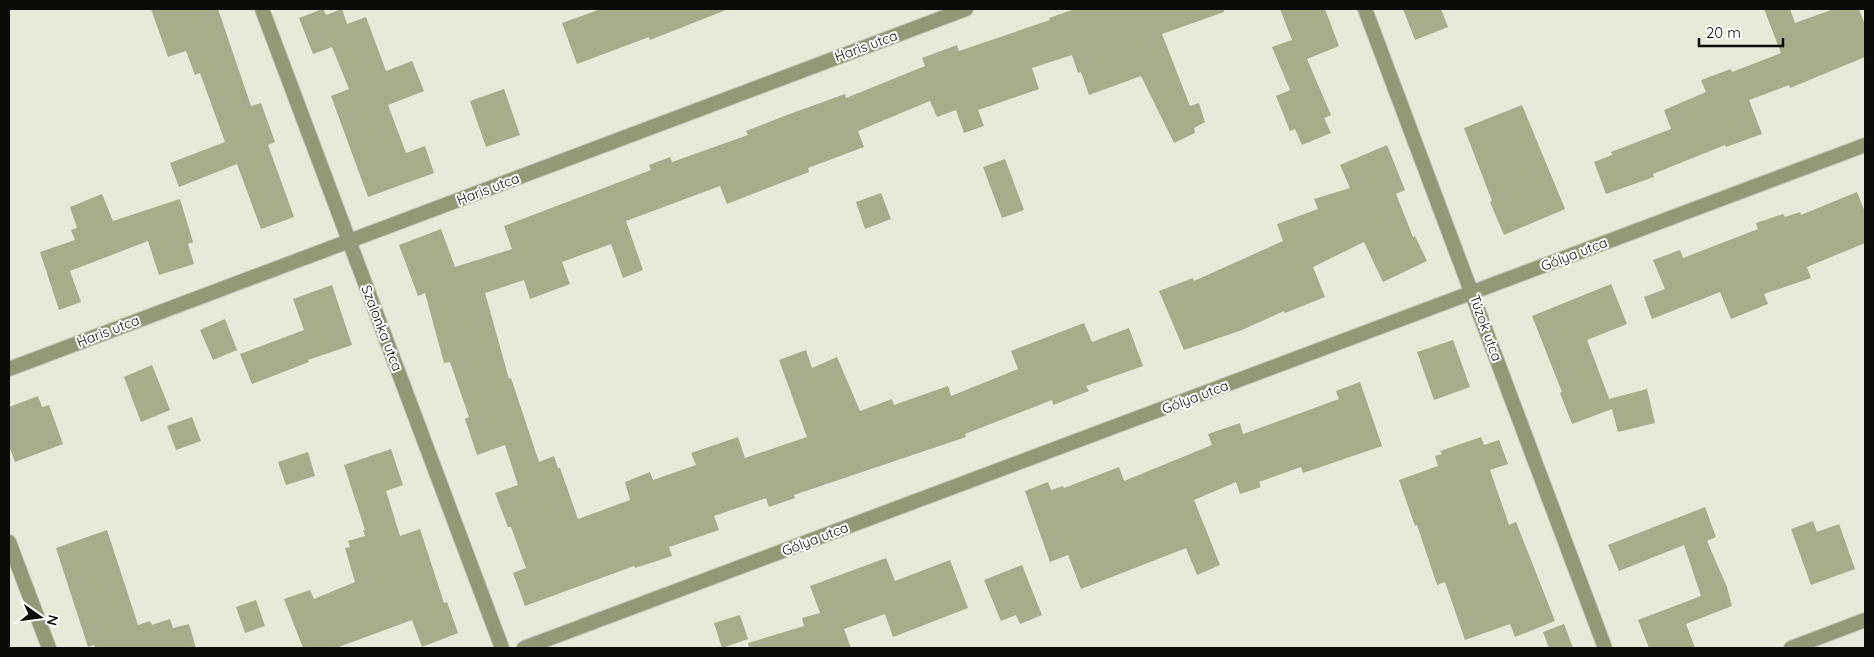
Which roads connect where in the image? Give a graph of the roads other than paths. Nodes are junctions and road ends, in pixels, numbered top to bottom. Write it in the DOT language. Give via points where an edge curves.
graph roads {
  1 [pos="262,9"];
  2 [pos="966,9"];
  3 [pos="1366,9"];
  4 [pos="1865,145"];
  5 [pos="349,241"];
  6 [pos="1472,292"];
  7 [pos="9,369"];
  8 [pos="9,542"];
  9 [pos="1865,620"];
  10 [pos="49,648"];
  11 [pos="502,648"];
  12 [pos="524,648"];
  13 [pos="1605,648"];
  14 [pos="1792,648"];
  1 -- 5 [label="street, Szalonka utca"];
  2 -- 5 [label="street, Haris utca"];
  3 -- 6 [label="street, Túzok utca"];
  4 -- 6 [label="street, Gólya utca"];
  5 -- 7 [label="street, Haris utca"];
  5 -- 11 [label="street, Szalonka utca"];
  6 -- 12 [label="street, Gólya utca"];
  6 -- 13 [label="street, Túzok utca"];
  8 -- 10 [label="street"];
  9 -- 14 [label="street"];
}
